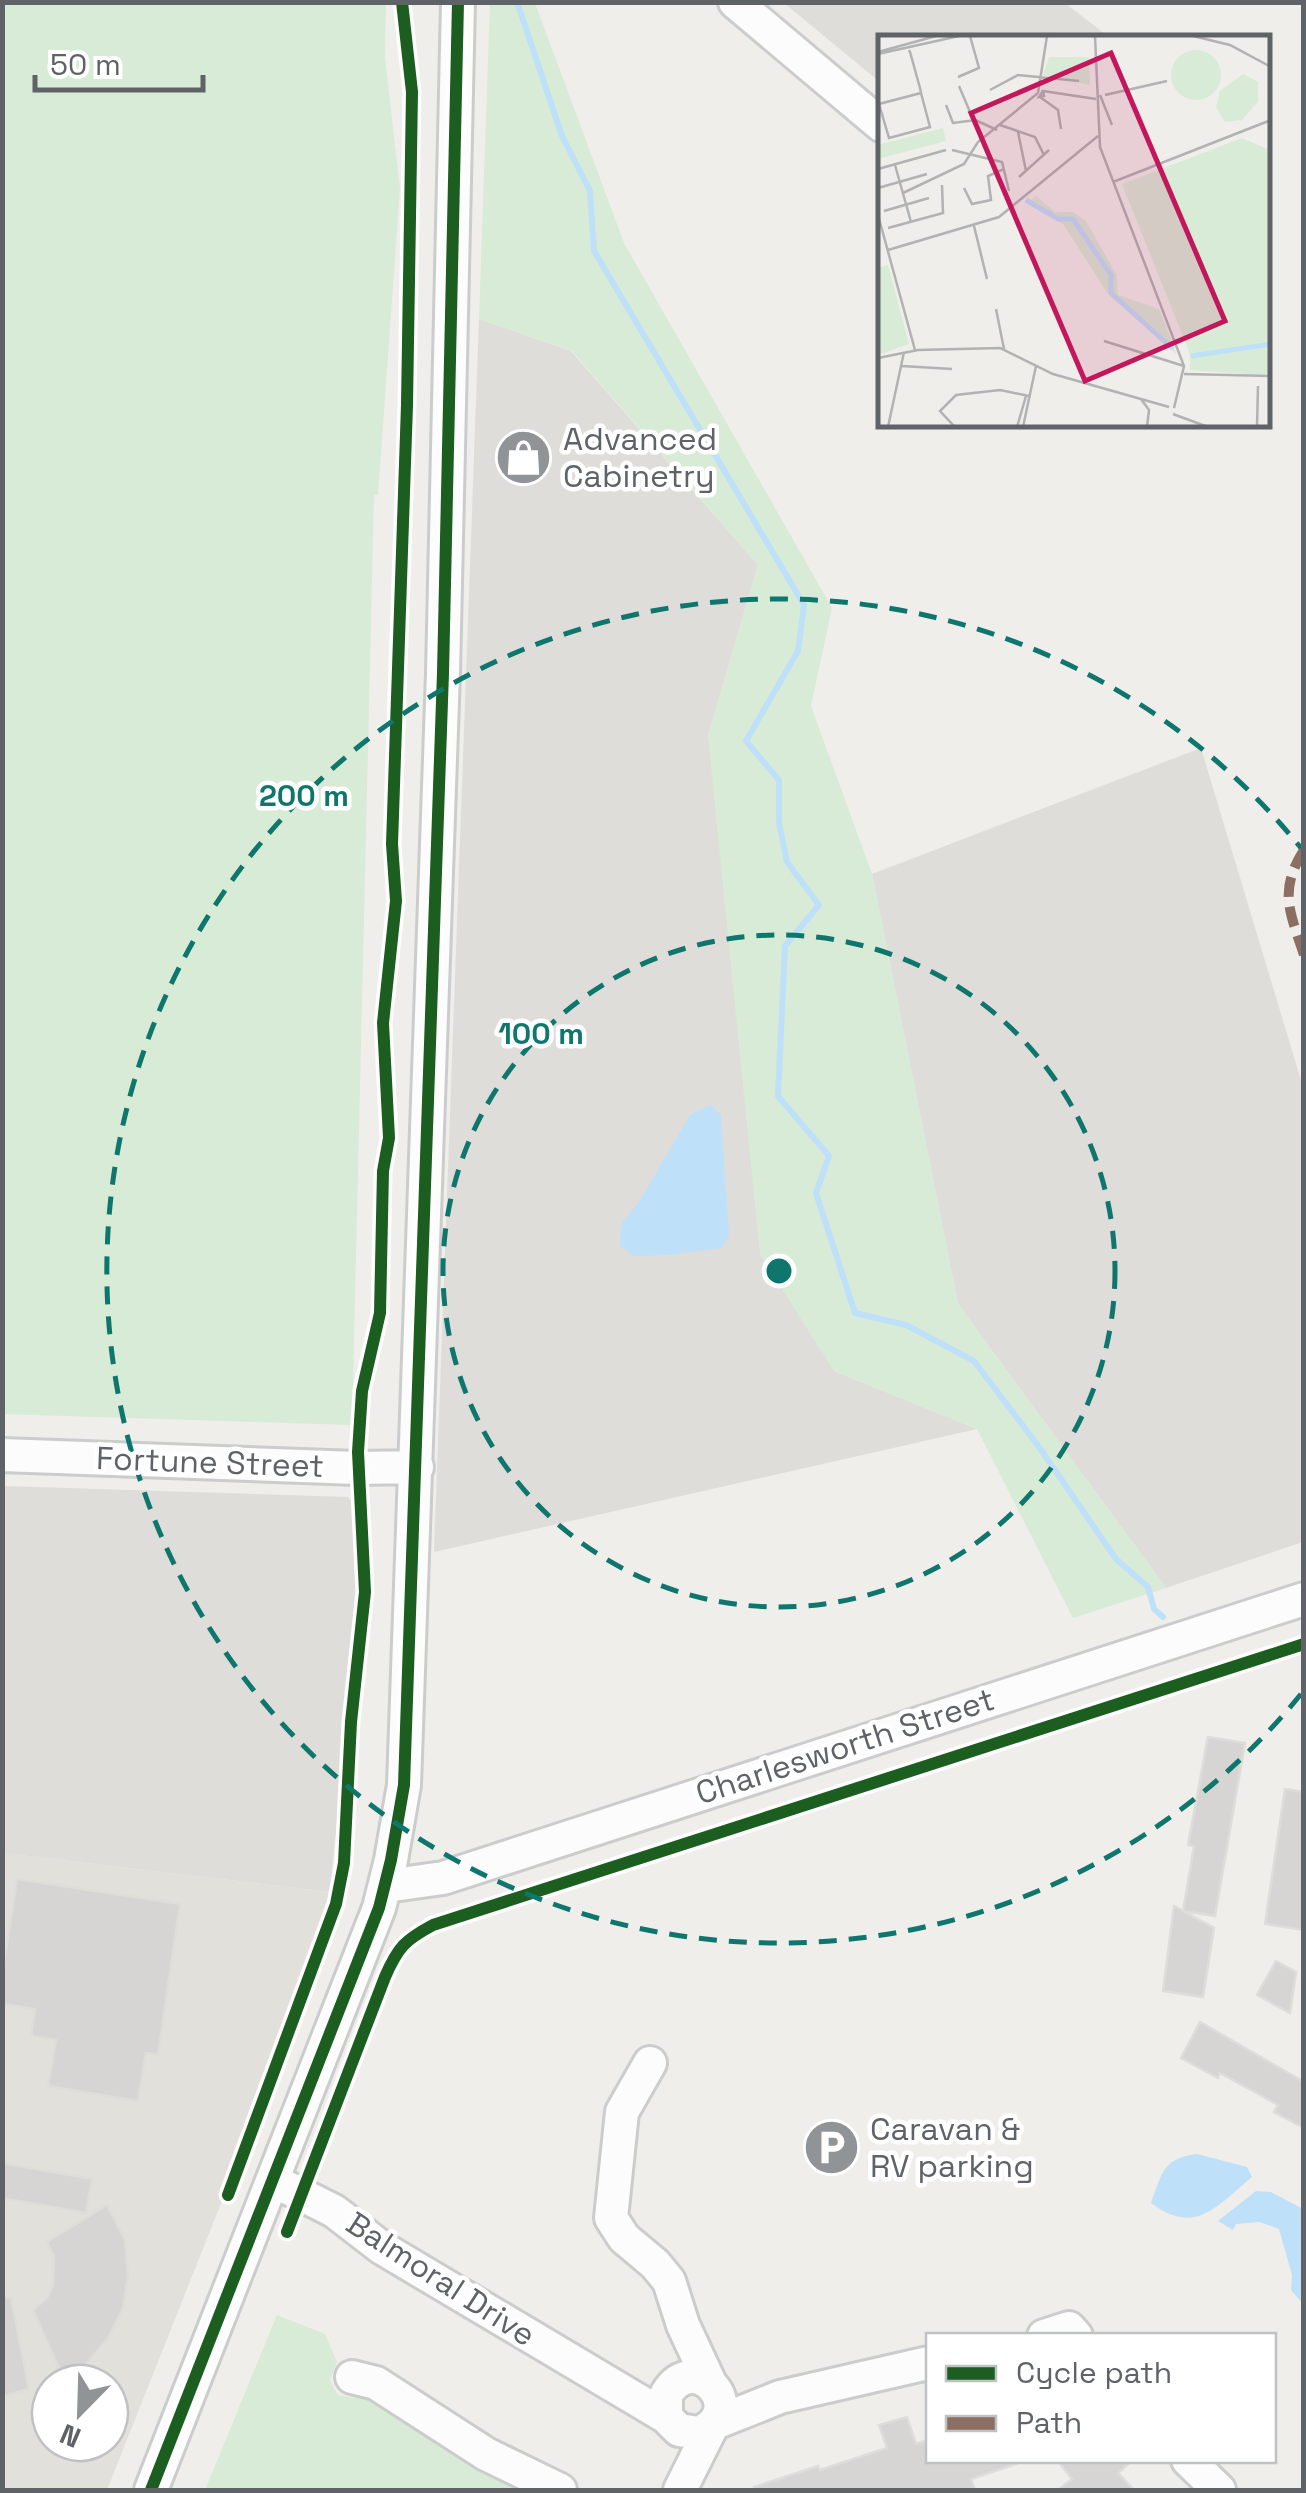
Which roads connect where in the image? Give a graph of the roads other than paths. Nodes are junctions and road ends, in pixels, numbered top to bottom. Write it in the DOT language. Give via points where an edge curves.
graph roads {
  1 [pos="458,2"];
  2 [pos="735,2"];
  3 [pos="878,122"];
  4 [pos="2,1455"];
  5 [pos="417,1467"];
  6 [pos="1304,1599"];
  7 [pos="386,1886"];
  8 [pos="650,2062"];
  9 [pos="269,2193"];
  10 [pos="683,2325"];
  11 [pos="926,2363"];
  12 [pos="352,2377"];
  13 [pos="712,2385"];
  14 [pos="780,2397"];
  15 [pos="670,2402"];
  16 [pos="713,2424"];
  17 [pos="1191,2463"];
  18 [pos="151,2490"];
  19 [pos="560,2490"];
  20 [pos="664,2490"];
  21 [pos="680,2490"];
  22 [pos="1219,2490"];
  1 -- 5 [label="street"];
  2 -- 3 [label="street"];
  4 -- 5 [label="street, Fortune Street"];
  5 -- 7 [label="street" via="404,1785"];
  6 -- 7 [label="street, Charlesworth Street" via="443,1878"];
  7 -- 9 [label="street"];
  8 -- 10 [label="street" via="622,2112 611,2218 669,2280"];
  9 -- 15 [label="street, Balmoral Drive" via="334,2211 382,2248 606,2382"];
  9 -- 18 [label="street"];
  10 -- 13 [label="street"];
  10 -- 15 [label="street"];
  11 -- 14 [label="street"];
  12 -- 19 [label="street" via="376,2383 486,2454"];
  13 -- 14 [label="street"];
  13 -- 15 [label="street" via="690,2377"];
  13 -- 16 [label="street" via="721,2402"];
  14 -- 16 [label="street"];
  15 -- 16 [label="street" via="679,2430 704,2432"];
  15 -- 20 [label="street"];
  16 -- 21 [label="street"];
  17 -- 22 [label="street"];
}
